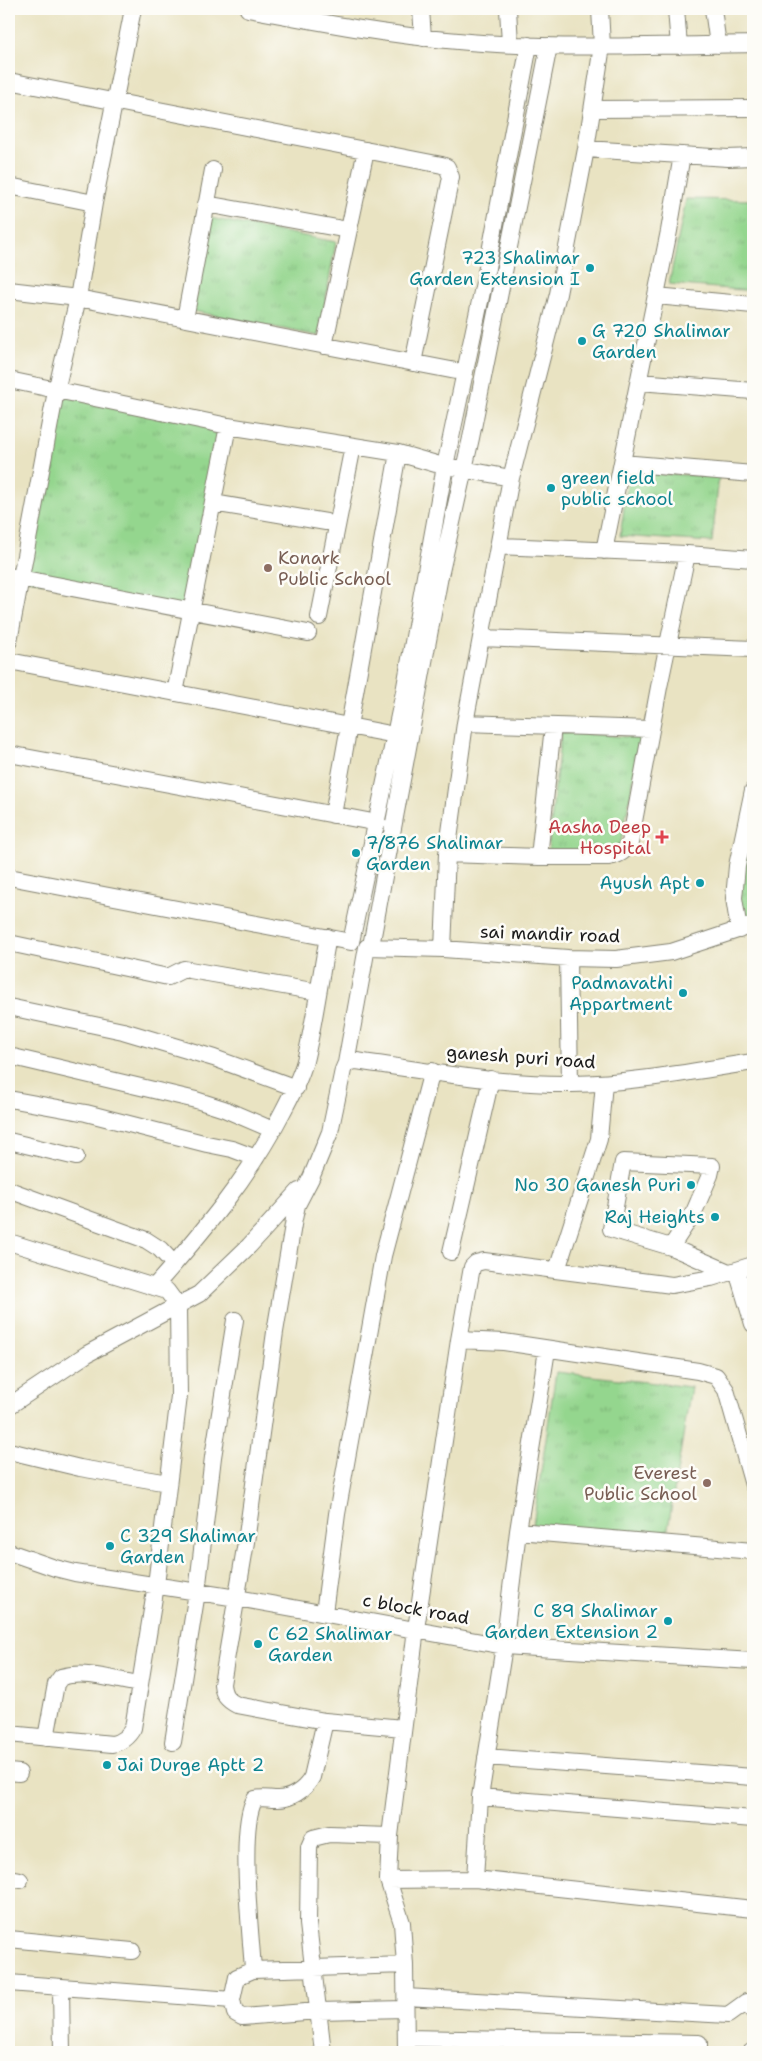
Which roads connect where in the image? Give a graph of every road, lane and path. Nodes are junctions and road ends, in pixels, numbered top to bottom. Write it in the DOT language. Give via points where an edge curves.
graph roads {
  1 [pos="133,9"];
  2 [pos="248,9"];
  3 [pos="421,9"];
  4 [pos="508,9"];
  5 [pos="600,9"];
  6 [pos="676,9"];
  7 [pos="713,9"];
  8 [pos="423,38"];
  9 [pos="510,44"];
  10 [pos="718,44"];
  11 [pos="753,44"];
  12 [pos="529,45"];
  13 [pos="549,46"];
  14 [pos="602,46"];
  15 [pos="679,46"];
  16 [pos="9,81"];
  17 [pos="114,102"];
  18 [pos="753,108"];
  19 [pos="593,109"];
  20 [pos="586,149"];
  21 [pos="366,150"];
  22 [pos="682,155"];
  23 [pos="753,157"];
  24 [pos="213,170"];
  25 [pos="9,186"];
  26 [pos="94,203"];
  27 [pos="206,204"];
  28 [pos="348,230"];
  29 [pos="9,290"];
  30 [pos="656,296"];
  31 [pos="78,298"];
  32 [pos="753,305"];
  33 [pos="185,319"];
  34 [pos="324,346"];
  35 [pos="413,363"];
  36 [pos="456,371"];
  37 [pos="9,380"];
  38 [pos="639,382"];
  39 [pos="56,391"];
  40 [pos="753,392"];
  41 [pos="228,426"];
  42 [pos="353,446"];
  43 [pos="398,452"];
  44 [pos="622,463"];
  45 [pos="455,468"];
  46 [pos="753,474"];
  47 [pos="511,478"];
  48 [pos="213,503"];
  49 [pos="326,522"];
  50 [pos="499,546"];
  51 [pos="604,551"];
  52 [pos="687,554"];
  53 [pos="753,559"];
  54 [pos="15,577"];
  55 [pos="191,611"];
  56 [pos="319,617"];
  57 [pos="308,633"];
  58 [pos="482,638"];
  59 [pos="9,641"];
  60 [pos="668,645"];
  61 [pos="753,649"];
  62 [pos="9,661"];
  63 [pos="175,693"];
  64 [pos="465,722"];
  65 [pos="349,726"];
  66 [pos="553,726"];
  67 [pos="652,729"];
  68 [pos="385,733"];
  69 [pos="9,754"];
  70 [pos="753,790"];
  71 [pos="333,815"];
  72 [pos="378,823"];
  73 [pos="447,854"];
  74 [pos="539,857"];
  75 [pos="9,877"];
  76 [pos="746,928"];
  77 [pos="328,937"];
  78 [pos="9,943"];
  79 [pos="371,946"];
  80 [pos="443,949"];
  81 [pos="568,958"];
  82 [pos="318,992"];
  83 [pos="9,1007"];
  84 [pos="9,1056"];
  85 [pos="753,1062"];
  86 [pos="346,1063"];
  87 [pos="432,1071"];
  88 [pos="491,1079"];
  89 [pos="604,1083"];
  90 [pos="570,1084"];
  91 [pos="296,1088"];
  92 [pos="9,1099"];
  93 [pos="273,1130"];
  94 [pos="9,1141"];
  95 [pos="76,1157"];
  96 [pos="256,1158"];
  97 [pos="311,1178"];
  98 [pos="9,1190"];
  99 [pos="9,1243"];
  100 [pos="671,1247"];
  101 [pos="451,1252"];
  102 [pos="174,1264"];
  103 [pos="753,1265"];
  104 [pos="557,1270"];
  105 [pos="734,1272"];
  106 [pos="160,1289"];
  107 [pos="178,1306"];
  108 [pos="236,1320"];
  109 [pos="753,1324"];
  110 [pos="459,1340"];
  111 [pos="548,1350"];
  112 [pos="9,1406"];
  113 [pos="9,1452"];
  114 [pos="168,1483"];
  115 [pos="753,1485"];
  116 [pos="518,1531"];
  117 [pos="753,1551"];
  118 [pos="9,1552"];
  119 [pos="156,1585"];
  120 [pos="198,1592"];
  121 [pos="237,1598"];
  122 [pos="324,1613"];
  123 [pos="416,1629"];
  124 [pos="504,1646"];
  125 [pos="753,1662"];
  126 [pos="139,1684"];
  127 [pos="325,1721"];
  128 [pos="402,1728"];
  129 [pos="9,1734"];
  130 [pos="46,1738"];
  131 [pos="172,1742"];
  132 [pos="486,1757"];
  133 [pos="753,1777"];
  134 [pos="480,1797"];
  135 [pos="753,1818"];
  136 [pos="390,1836"];
  137 [pos="475,1879"];
  138 [pos="388,1880"];
  139 [pos="753,1910"];
  140 [pos="9,1939"];
  141 [pos="132,1951"];
  142 [pos="405,1965"];
  143 [pos="313,1968"];
  144 [pos="253,1970"];
  145 [pos="9,1983"];
  146 [pos="61,1988"];
  147 [pos="232,2000"];
  148 [pos="406,2003"];
  149 [pos="753,2010"];
  150 [pos="318,2011"];
  151 [pos="406,2045"];
  152 [pos="62,2052"];
  153 [pos="323,2052"];
  154 [pos="699,2052"];
  1 -- 17 [label="street"];
  2 -- 8 [label="street"];
  3 -- 8 [label="street"];
  4 -- 9 [label="street"];
  5 -- 14 [label="street"];
  6 -- 15 [label="street"];
  7 -- 10 [label="street"];
  8 -- 9 [label="street"];
  9 -- 12 [label="street"];
  10 -- 11 [label="street"];
  10 -- 15 [label="street"];
  12 -- 13 [label="street"];
  12 -- 45 [label="street"];
  13 -- 14 [label="street"];
  13 -- 45 [label="street"];
  14 -- 15 [label="street"];
  14 -- 19 [label="street"];
  16 -- 17 [label="street"];
  17 -- 21 [label="street"];
  17 -- 26 [label="street"];
  18 -- 19 [label="street"];
  19 -- 20 [label="street"];
  20 -- 22 [label="street"];
  20 -- 47 [label="street" via="558,294"];
  21 -- 28 [label="street"];
  21 -- 35 [label="street" via="442,164 450,172"];
  22 -- 23 [label="street"];
  22 -- 30 [label="street"];
  24 -- 27 [label="street"];
  25 -- 26 [label="street"];
  26 -- 31 [label="street"];
  27 -- 28 [label="street"];
  27 -- 33 [label="street"];
  28 -- 34 [label="street"];
  29 -- 31 [label="street"];
  30 -- 32 [label="street"];
  30 -- 38 [label="street"];
  31 -- 33 [label="street"];
  31 -- 39 [label="street"];
  33 -- 34 [label="street"];
  34 -- 35 [label="street"];
  35 -- 36 [label="street"];
  37 -- 39 [label="street"];
  38 -- 40 [label="street"];
  38 -- 44 [label="street"];
  39 -- 41 [label="street"];
  39 -- 54 [label="street"];
  41 -- 42 [label="street"];
  41 -- 48 [label="street"];
  42 -- 43 [label="street"];
  42 -- 56 [label="street"];
  43 -- 45 [label="street"];
  43 -- 65 [label="street"];
  44 -- 46 [label="street"];
  44 -- 51 [label="street"];
  45 -- 47 [label="street"];
  45 -- 72 [label="street"];
  45 -- 79 [label="street" via="440,576"];
  47 -- 50 [label="street"];
  48 -- 49 [label="street"];
  48 -- 55 [label="street"];
  50 -- 51 [label="street"];
  50 -- 58 [label="street"];
  51 -- 52 [label="street"];
  52 -- 53 [label="street"];
  52 -- 60 [label="street"];
  54 -- 55 [label="street"];
  54 -- 59 [label="street"];
  55 -- 57 [label="street"];
  55 -- 63 [label="street"];
  58 -- 60 [label="street"];
  58 -- 64 [label="street"];
  60 -- 61 [label="street"];
  60 -- 67 [label="street"];
  62 -- 63 [label="street"];
  63 -- 65 [label="street"];
  64 -- 66 [label="street"];
  64 -- 73 [label="street"];
  65 -- 68 [label="street"];
  65 -- 71 [label="street"];
  66 -- 67 [label="street"];
  66 -- 74 [label="street"];
  67 -- 74 [label="street" via="626,850 609,857"];
  69 -- 71 [label="street"];
  70 -- 76 [label="street" via="734,898"];
  71 -- 72 [label="street"];
  72 -- 77 [label="street" via="351,942"];
  73 -- 74 [label="street"];
  73 -- 80 [label="street"];
  75 -- 77 [label="street"];
  76 -- 81 [label="street, sai mandir road" via="671,952 616,959"];
  77 -- 82 [label="street"];
  78 -- 82 [label="street" via="168,977 184,969"];
  79 -- 80 [label="street, sai mandir road"];
  79 -- 86 [label="street" via="367,947"];
  80 -- 81 [label="street, sai mandir road"];
  81 -- 90 [label="street"];
  82 -- 91 [label="street" via="305,1061"];
  83 -- 91 [label="street" via="123,1031 214,1058"];
  84 -- 93 [label="street" via="196,1100"];
  85 -- 89 [label="street, ganesh puri road"];
  86 -- 87 [label="street, ganesh puri road"];
  86 -- 97 [label="street" via="330,1132"];
  87 -- 88 [label="street, ganesh puri road"];
  87 -- 122 [label="street" via="380,1274 337,1514"];
  88 -- 90 [label="street, ganesh puri road"];
  88 -- 101 [label="street"];
  89 -- 90 [label="street, ganesh puri road"];
  89 -- 104 [label="street" via="599,1139"];
  91 -- 93 [label="street"];
  92 -- 96 [label="street" via="86,1113 232,1149"];
  93 -- 96 [label="street"];
  94 -- 95 [label="street"];
  96 -- 102 [label="street"];
  97 -- 107 [label="street" via="249,1246 199,1294"];
  97 -- 121 [label="street" via="297,1205 294,1219"];
  98 -- 102 [label="street" via="146,1240"];
  99 -- 106 [label="street"];
  100 -- 100 [label="street" via="694,1212 712,1166 623,1162 611,1229"];
  100 -- 105 [label="street"];
  102 -- 106 [label="street"];
  103 -- 105 [label="street"];
  104 -- 105 [label="street" via="672,1285"];
  104 -- 110 [label="street" via="484,1261 476,1263 470,1274"];
  105 -- 109 [label="street"];
  106 -- 107 [label="street"];
  107 -- 112 [label="street" via="87,1354"];
  107 -- 114 [label="street" via="179,1396"];
  108 -- 120 [label="street" via="213,1458"];
  110 -- 111 [label="street" via="504,1342"];
  110 -- 123 [label="street"];
  111 -- 115 [label="street" via="716,1376 726,1390"];
  111 -- 116 [label="street"];
  113 -- 114 [label="street"];
  114 -- 119 [label="street"];
  116 -- 117 [label="street"];
  116 -- 124 [label="street"];
  118 -- 119 [label="street, c block road" via="75,1573"];
  119 -- 120 [label="street, c block road"];
  119 -- 126 [label="street"];
  120 -- 121 [label="street, c block road"];
  120 -- 131 [label="street"];
  121 -- 122 [label="street, c block road"];
  121 -- 127 [label="street" via="222,1693 237,1705"];
  122 -- 123 [label="street, c block road"];
  123 -- 124 [label="street, c block road"];
  123 -- 128 [label="street"];
  124 -- 125 [label="street, c block road"];
  124 -- 132 [label="street"];
  126 -- 130 [label="street" via="132,1728 125,1739 112,1744"];
  126 -- 130 [label="street" via="91,1675 61,1676 56,1684"];
  127 -- 128 [label="street"];
  127 -- 144 [label="street" via="308,1785 277,1800 255,1799 250,1806 246,1842"];
  128 -- 136 [label="street"];
  129 -- 130 [label="street"];
  132 -- 133 [label="street"];
  132 -- 134 [label="street"];
  134 -- 135 [label="street"];
  134 -- 137 [label="street"];
  136 -- 138 [label="street"];
  136 -- 143 [label="street" via="329,1834 313,1838 309,1847 308,1869 308,1924"];
  137 -- 138 [label="street"];
  137 -- 139 [label="street"];
  138 -- 142 [label="street" via="402,1923"];
  140 -- 141 [label="street"];
  142 -- 143 [label="street"];
  142 -- 148 [label="street"];
  143 -- 144 [label="street"];
  143 -- 150 [label="street"];
  144 -- 147 [label="street" via="237,1977"];
  145 -- 146 [label="street"];
  146 -- 147 [label="street"];
  146 -- 152 [label="street"];
  147 -- 150 [label="street" via="235,2013 242,2017"];
  148 -- 149 [label="street" via="728,2015 746,2002"];
  148 -- 150 [label="street"];
  148 -- 151 [label="street"];
  150 -- 153 [label="street"];
  151 -- 154 [label="street" via="699,2043"];
}
